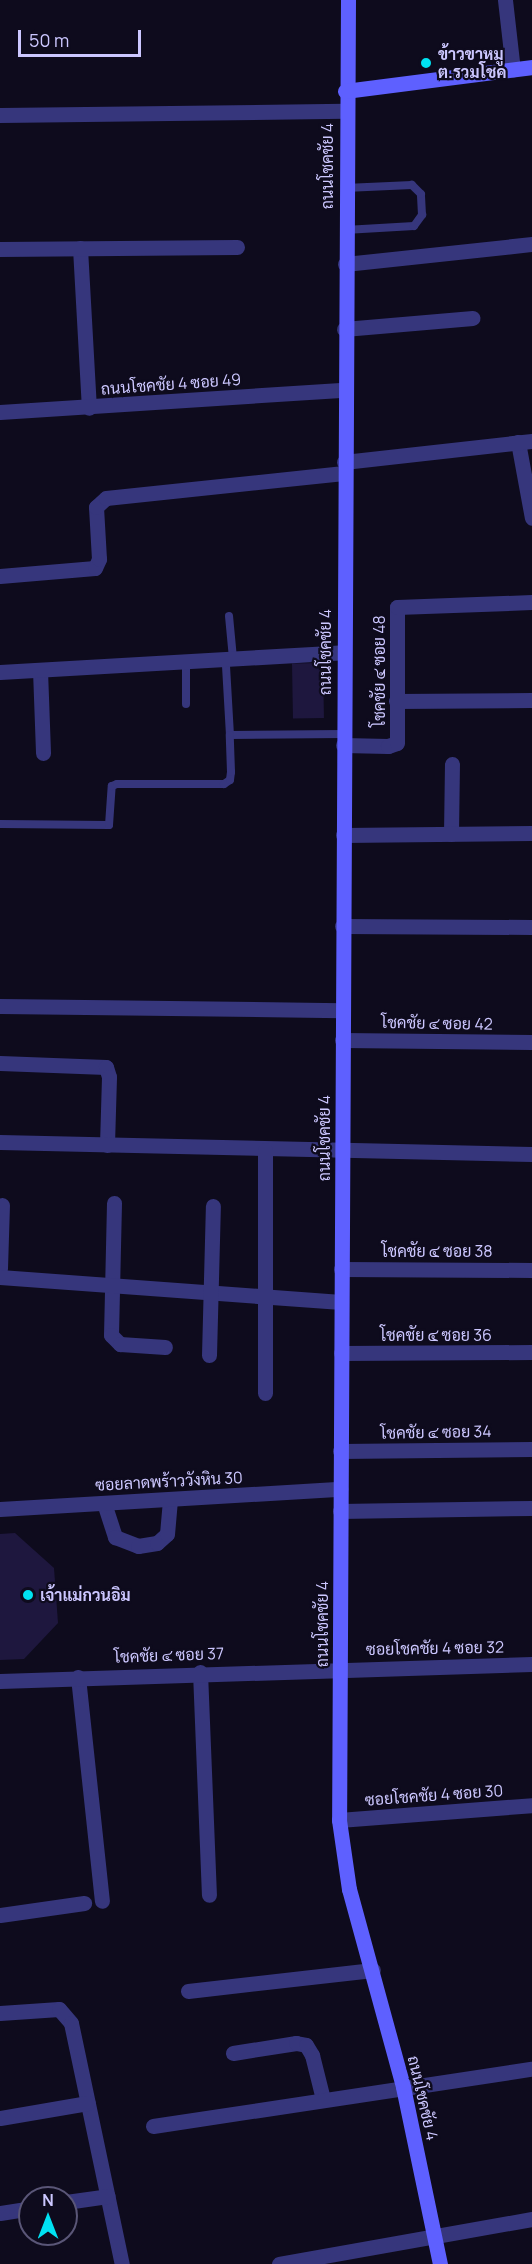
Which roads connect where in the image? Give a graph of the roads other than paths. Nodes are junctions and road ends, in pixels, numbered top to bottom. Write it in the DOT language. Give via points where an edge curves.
graph roads {
  1 [pos="348,0"];
  2 [pos="505,0"];
  3 [pos="532,67"];
  4 [pos="513,70"];
  5 [pos="345,91"];
  6 [pos="345,111"];
  7 [pos="0,115"];
  8 [pos="345,188"];
  9 [pos="345,230"];
  10 [pos="532,244"];
  11 [pos="237,247"];
  12 [pos="80,248"];
  13 [pos="0,249"];
  14 [pos="345,264"];
  15 [pos="473,318"];
  16 [pos="344,329"];
  17 [pos="344,390"];
  18 [pos="89,408"];
  19 [pos="0,412"];
  20 [pos="525,441"];
  21 [pos="344,467"];
  22 [pos="532,518"];
  23 [pos="0,576"];
  24 [pos="532,602"];
  25 [pos="229,616"];
  26 [pos="343,652"];
  27 [pos="186,661"];
  28 [pos="230,662"];
  29 [pos="40,670"];
  30 [pos="0,672"];
  31 [pos="532,700"];
  32 [pos="396,701"];
  33 [pos="186,704"];
  34 [pos="230,735"];
  35 [pos="343,740"];
  36 [pos="43,753"];
  37 [pos="452,764"];
  38 [pos="0,824"];
  39 [pos="532,832"];
  40 [pos="451,834"];
  41 [pos="343,835"];
  42 [pos="342,926"];
  43 [pos="532,927"];
  44 [pos="0,1006"];
  45 [pos="342,1010"];
  46 [pos="342,1040"];
  47 [pos="532,1042"];
  48 [pos="0,1063"];
  49 [pos="0,1142"];
  50 [pos="107,1145"];
  51 [pos="265,1150"];
  52 [pos="342,1152"];
  53 [pos="532,1154"];
  54 [pos="114,1203"];
  55 [pos="2,1205"];
  56 [pos="213,1206"];
  57 [pos="0,1268"];
  58 [pos="341,1269"];
  59 [pos="532,1269"];
  60 [pos="0,1277"];
  61 [pos="111,1282"];
  62 [pos="211,1291"];
  63 [pos="264,1295"];
  64 [pos="341,1302"];
  65 [pos="165,1347"];
  66 [pos="532,1352"];
  67 [pos="341,1353"];
  68 [pos="209,1354"];
  69 [pos="265,1393"];
  70 [pos="532,1449"];
  71 [pos="340,1451"];
  72 [pos="340,1489"];
  73 [pos="170,1499"];
  74 [pos="104,1503"];
  75 [pos="532,1508"];
  76 [pos="0,1509"];
  77 [pos="340,1511"];
  78 [pos="532,1664"];
  79 [pos="340,1668"];
  80 [pos="200,1672"];
  81 [pos="78,1677"];
  82 [pos="0,1681"];
  83 [pos="532,1805"];
  84 [pos="339,1820"];
  85 [pos="209,1895"];
  86 [pos="102,1901"];
  87 [pos="84,1903"];
  88 [pos="0,1915"];
  89 [pos="373,1970"];
  90 [pos="188,1991"];
  91 [pos="0,2013"];
  92 [pos="232,2053"];
  93 [pos="532,2069"];
  94 [pos="403,2087"];
  95 [pos="323,2099"];
  96 [pos="88,2103"];
  97 [pos="0,2118"];
  98 [pos="153,2126"];
  99 [pos="108,2196"];
  100 [pos="78,2200"];
  101 [pos="18,2210"];
  102 [pos="0,2213"];
  103 [pos="532,2219"];
  104 [pos="435,2237"];
  105 [pos="122,2264"];
  106 [pos="279,2264"];
  107 [pos="440,2264"];
  1 -- 5 [label="street, ถนนโชคชัย 4"];
  2 -- 4 [label="street"];
  3 -- 4 [label="street"];
  4 -- 5 [label="street"];
  5 -- 6 [label="street, ถนนโชคชัย 4"];
  6 -- 7 [label="street"];
  6 -- 8 [label="street, ถนนโชคชัย 4"];
  8 -- 9 [label="street, ถนนโชคชัย 4"];
  8 -- 9 [label="lane" via="412,185 421,194 422,215 414,225"];
  9 -- 14 [label="street, ถนนโชคชัย 4"];
  10 -- 14 [label="street"];
  11 -- 12 [label="street"];
  12 -- 13 [label="street"];
  12 -- 18 [label="street"];
  14 -- 16 [label="street, ถนนโชคชัย 4"];
  15 -- 16 [label="street"];
  16 -- 17 [label="street, ถนนโชคชัย 4"];
  17 -- 18 [label="street, ถนนโชคชัย 4 ซอย 49"];
  17 -- 21 [label="street, ถนนโชคชัย 4"];
  18 -- 19 [label="street, ถนนโชคชัย 4 ซอย 49"];
  20 -- 21 [label="street"];
  20 -- 22 [label="street"];
  21 -- 23 [label="street" via="106,498 96,507 96,568"];
  21 -- 26 [label="street, ถนนโชคชัย 4"];
  24 -- 32 [label="street, โชคชัย ๔ ซอย 48" via="397,607"];
  25 -- 28 [label="lane"];
  26 -- 28 [label="street"];
  26 -- 35 [label="street, ถนนโชคชัย 4"];
  27 -- 28 [label="street"];
  27 -- 29 [label="street"];
  27 -- 33 [label="lane"];
  28 -- 34 [label="lane"];
  29 -- 30 [label="street"];
  29 -- 36 [label="street"];
  31 -- 32 [label="street"];
  32 -- 35 [label="street, โชคชัย ๔ ซอย 48" via="397,743 393,746"];
  34 -- 35 [label="lane"];
  34 -- 38 [label="lane" via="231,772 230,780 224,784 117,784 112,786 109,825"];
  35 -- 41 [label="street, ถนนโชคชัย 4"];
  37 -- 40 [label="street"];
  39 -- 40 [label="street"];
  40 -- 41 [label="street"];
  41 -- 42 [label="street, ถนนโชคชัย 4"];
  42 -- 43 [label="street"];
  42 -- 45 [label="street, ถนนโชคชัย 4"];
  44 -- 45 [label="street"];
  45 -- 46 [label="street, ถนนโชคชัย 4"];
  46 -- 47 [label="street, โชคชัย ๔ ซอย 42"];
  46 -- 52 [label="street, ถนนโชคชัย 4"];
  48 -- 50 [label="street" via="106,1067"];
  49 -- 50 [label="street"];
  50 -- 51 [label="street"];
  51 -- 52 [label="street"];
  51 -- 63 [label="street"];
  52 -- 53 [label="street"];
  52 -- 58 [label="street, ถนนโชคชัย 4"];
  54 -- 61 [label="street"];
  55 -- 57 [label="street"];
  56 -- 62 [label="street"];
  58 -- 59 [label="street, โชคชัย ๔ ซอย 38"];
  58 -- 64 [label="street, ถนนโชคชัย 4"];
  60 -- 61 [label="street"];
  61 -- 62 [label="street"];
  61 -- 65 [label="street" via="111,1335 115,1342"];
  62 -- 63 [label="street"];
  62 -- 68 [label="street"];
  63 -- 64 [label="street"];
  63 -- 69 [label="street"];
  64 -- 67 [label="street, ถนนโชคชัย 4"];
  66 -- 67 [label="street, โชคชัย ๔ ซอย 36"];
  67 -- 71 [label="street, ถนนโชคชัย 4"];
  70 -- 71 [label="street, โชคชัย ๔ ซอย 34"];
  71 -- 72 [label="street, ถนนโชคชัย 4"];
  72 -- 73 [label="street, ซอยลาดพร้าววังหิน 30"];
  72 -- 77 [label="street, ถนนโชคชัย 4"];
  73 -- 74 [label="street, ซอยลาดพร้าววังหิน 30"];
  73 -- 74 [label="street" via="167,1534 157,1543 138,1546 115,1537"];
  74 -- 76 [label="street, ซอยลาดพร้าววังหิน 30"];
  75 -- 77 [label="street"];
  77 -- 79 [label="street, ถนนโชคชัย 4"];
  78 -- 79 [label="street, ซอยโชคชัย 4 ซอย 32"];
  79 -- 80 [label="street, โชคชัย ๔ ซอย 37"];
  79 -- 84 [label="street, ถนนโชคชัย 4"];
  80 -- 81 [label="street, โชคชัย ๔ ซอย 37"];
  80 -- 85 [label="street"];
  81 -- 82 [label="street, โชคชัย ๔ ซอย 37"];
  81 -- 86 [label="street"];
  83 -- 84 [label="street, ซอยโชคชัย 4 ซอย 30"];
  84 -- 89 [label="street, ถนนโชคชัย 4" via="349,1889"];
  87 -- 88 [label="street"];
  89 -- 90 [label="street"];
  89 -- 94 [label="street, ถนนโชคชัย 4"];
  91 -- 96 [label="street" via="59,2009 67,2015"];
  92 -- 95 [label="street" via="296,2043 306,2045"];
  93 -- 94 [label="street"];
  94 -- 95 [label="street"];
  94 -- 104 [label="street, ถนนโชคชัย 4"];
  95 -- 98 [label="street"];
  96 -- 97 [label="street"];
  96 -- 99 [label="street"];
  99 -- 100 [label="street"];
  99 -- 105 [label="street"];
  101 -- 102 [label="street"];
  103 -- 104 [label="street"];
  104 -- 106 [label="street"];
  104 -- 107 [label="street, ถนนโชคชัย 4"];
}
